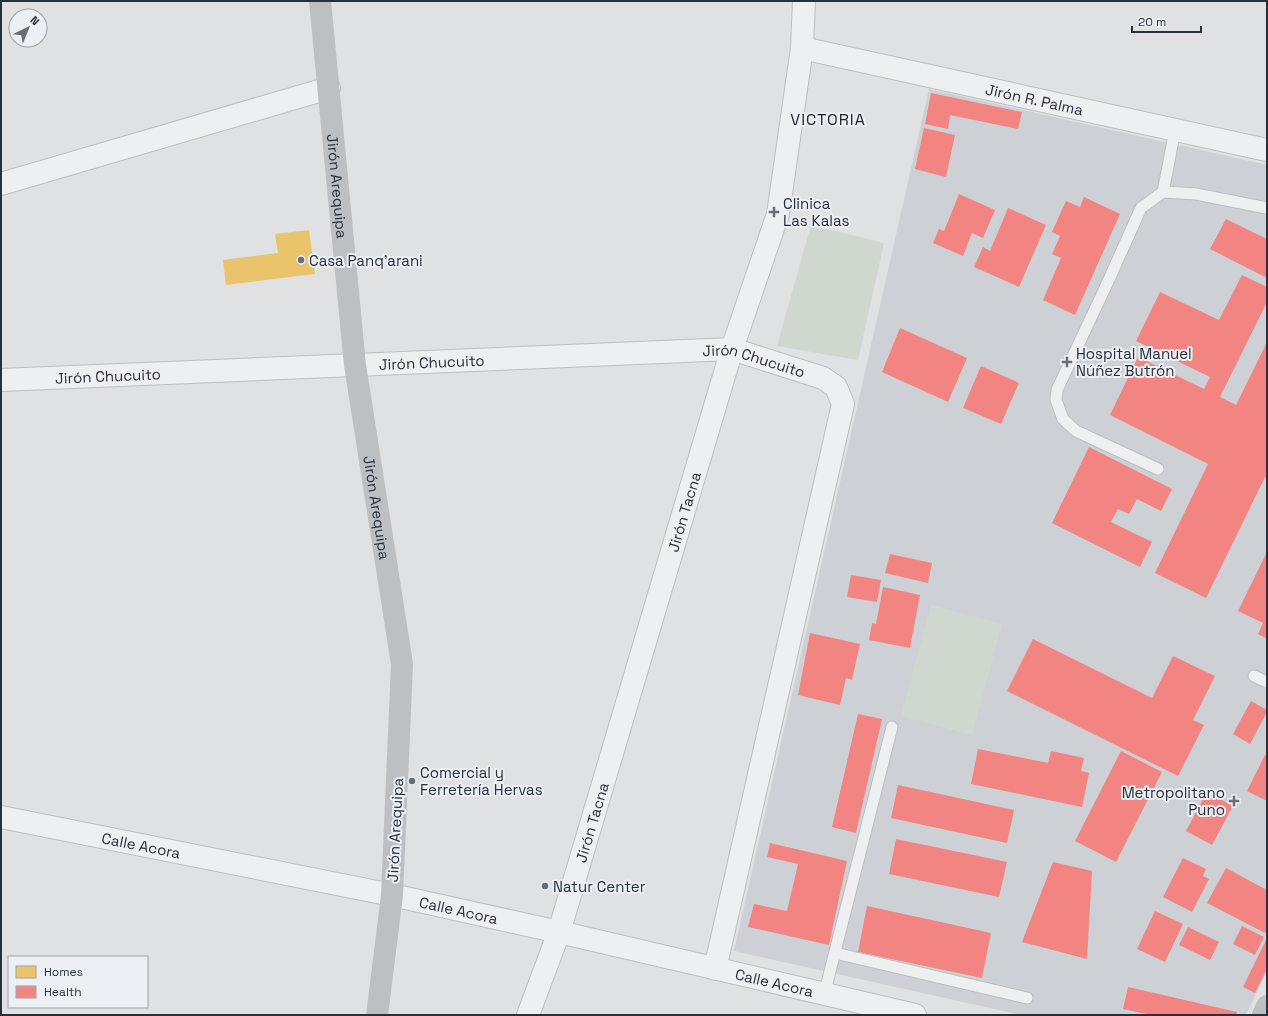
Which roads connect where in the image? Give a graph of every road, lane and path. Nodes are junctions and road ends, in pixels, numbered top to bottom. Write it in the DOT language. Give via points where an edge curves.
graph roads {
  1 [pos="320,1"];
  2 [pos="804,1"];
  3 [pos="802,48"];
  4 [pos="329,88"];
  5 [pos="1175,130"];
  6 [pos="1267,150"];
  7 [pos="1,184"];
  8 [pos="1163,192"];
  9 [pos="1267,208"];
  10 [pos="732,349"];
  11 [pos="355,365"];
  12 [pos="1,380"];
  13 [pos="1158,469"];
  14 [pos="1254,676"];
  15 [pos="1267,682"];
  16 [pos="892,727"];
  17 [pos="1,817"];
  18 [pos="392,895"];
  19 [pos="559,932"];
  20 [pos="835,953"];
  21 [pos="715,969"];
  22 [pos="824,995"];
  23 [pos="1027,998"];
  24 [pos="1267,1006"];
  25 [pos="891,1013"];
  26 [pos="377,1015"];
  27 [pos="528,1015"];
  28 [pos="914,1015"];
  29 [pos="1263,1015"];
  1 -- 4 [label="street, Jirón Arequipa"];
  2 -- 3 [label="street, Jirón Tacna"];
  3 -- 5 [label="street, Jirón R. Palma"];
  3 -- 10 [label="street, Jirón Tacna" via="778,214"];
  4 -- 7 [label="street"];
  4 -- 11 [label="street, Jirón Arequipa"];
  5 -- 6 [label="street, Jirón R. Palma"];
  5 -- 8 [label="lane"];
  8 -- 9 [label="lane" via="1196,194"];
  8 -- 13 [label="lane" via="1141,208 1057,390 1056,400 1063,419 1076,431"];
  10 -- 11 [label="street, Jirón Chucuito"];
  10 -- 19 [label="street, Jirón Tacna"];
  10 -- 21 [label="street, Jirón Chucuito" via="823,378 836,387 842,404"];
  11 -- 12 [label="street, Jirón Chucuito"];
  11 -- 18 [label="street, Jirón Arequipa" via="402,664"];
  14 -- 15 [label="lane"];
  16 -- 20 [label="lane"];
  17 -- 18 [label="street, Calle Acora"];
  18 -- 19 [label="street, Calle Acora"];
  18 -- 26 [label="street, Jirón Arequipa"];
  19 -- 21 [label="street, Calle Acora"];
  19 -- 27 [label="street, Jirón Tacna"];
  20 -- 22 [label="lane"];
  20 -- 23 [label="lane"];
  21 -- 22 [label="street, Calle Acora"];
  22 -- 25 [label="street, Calle Acora"];
  24 -- 29 [label="street"];
  25 -- 28 [label="street, Calle Acora"];
}
